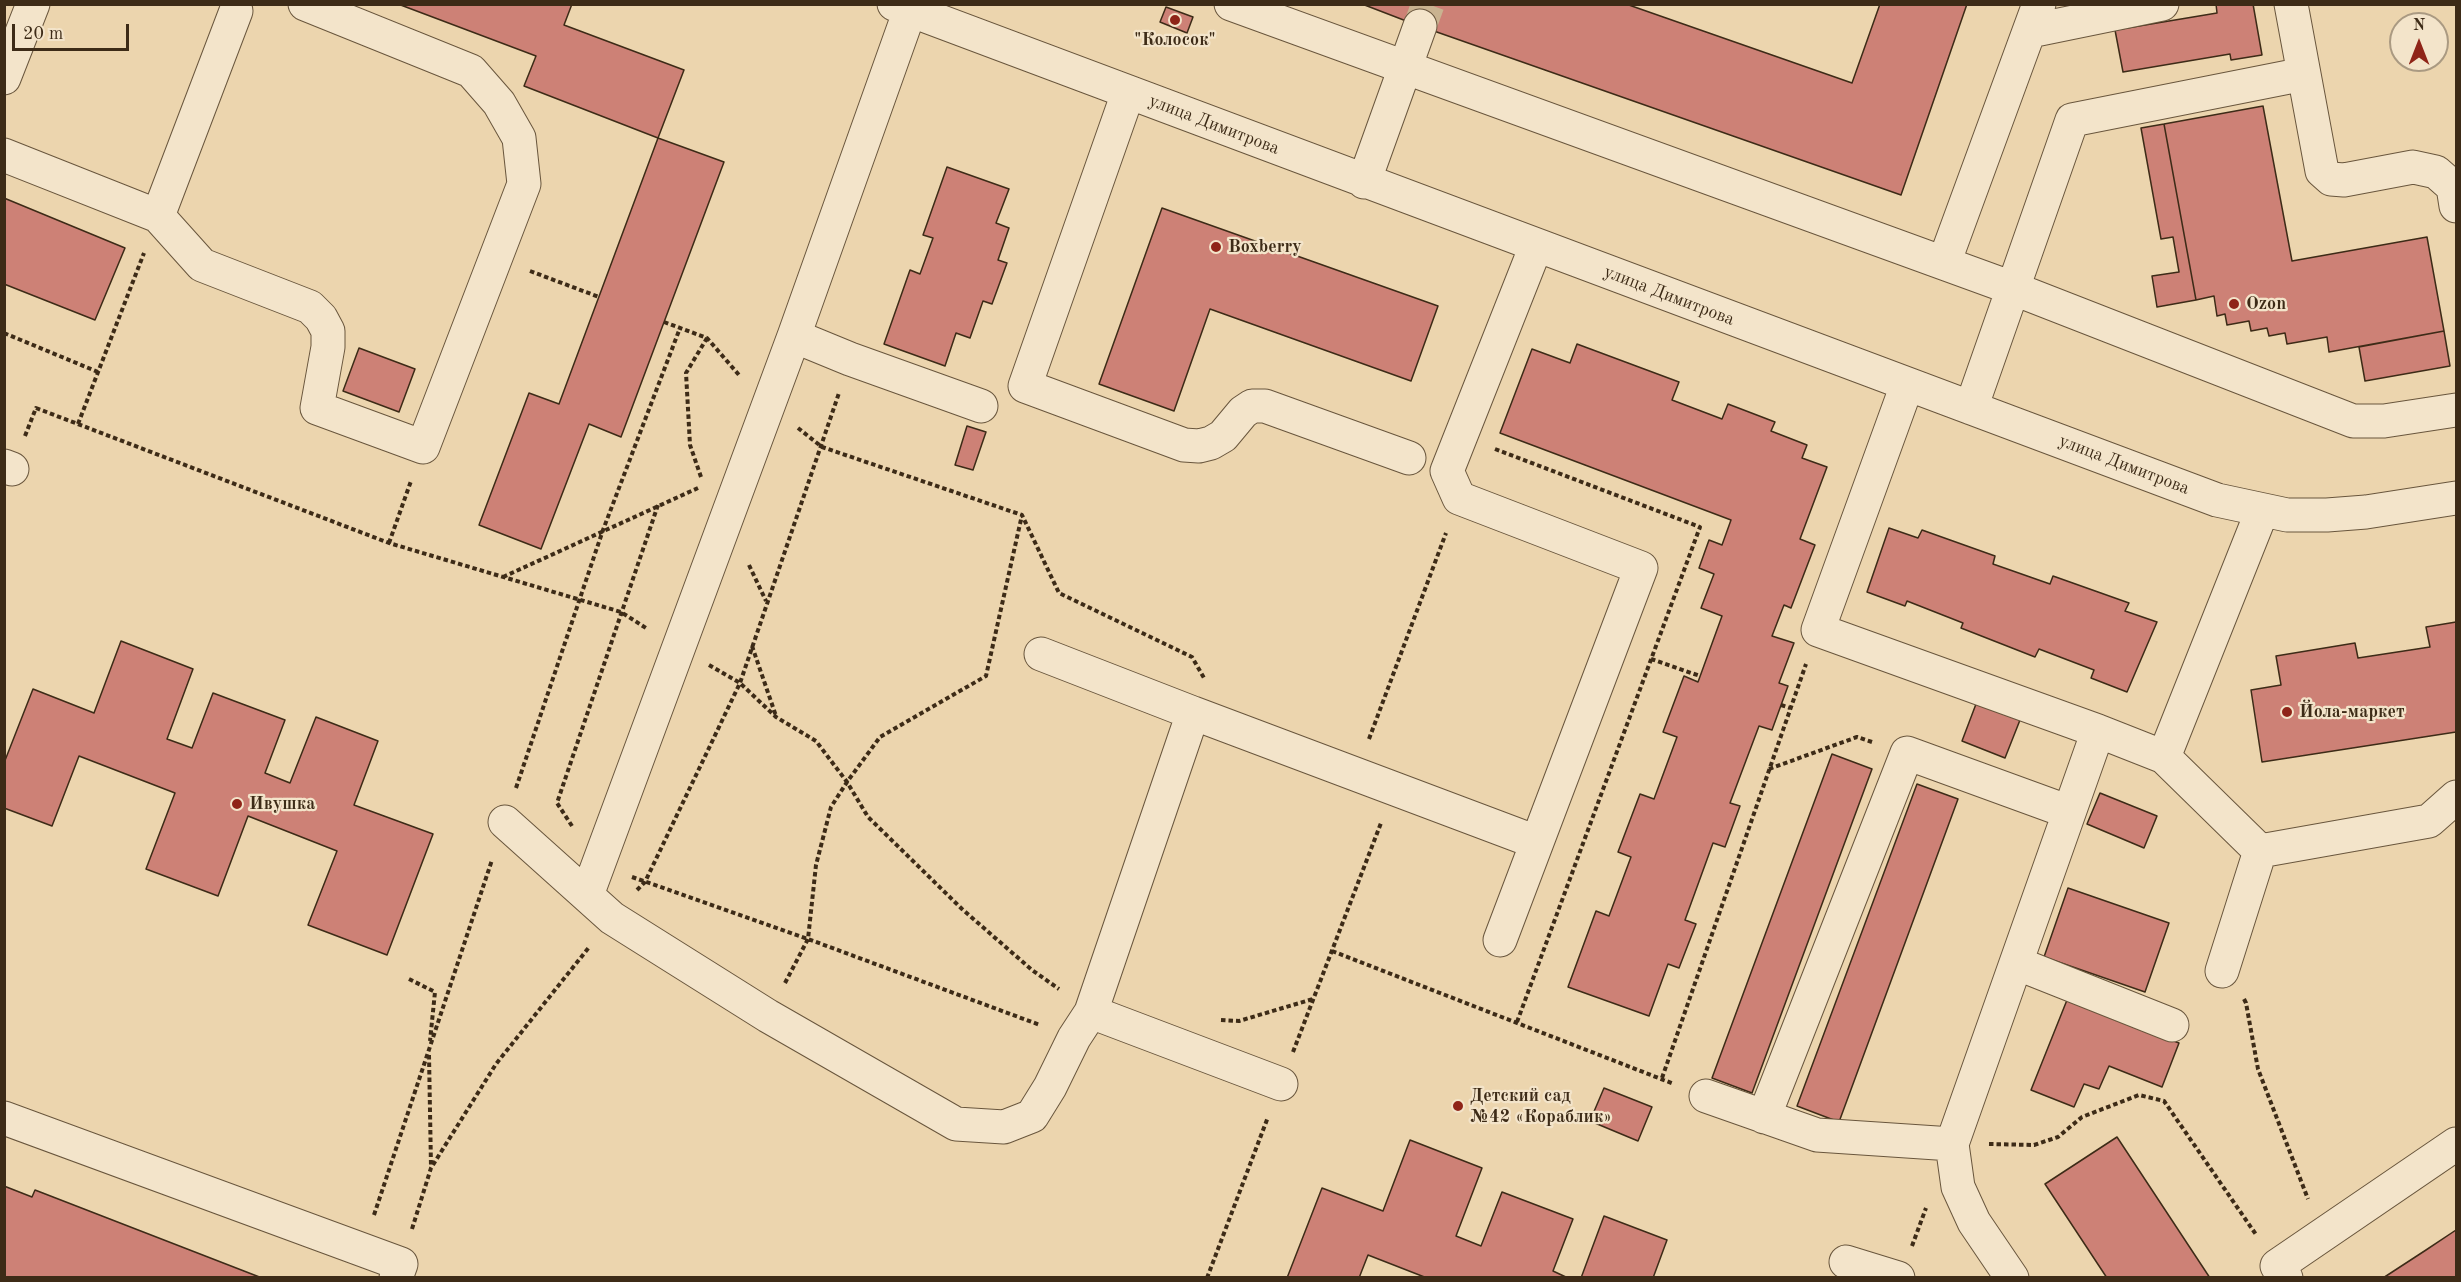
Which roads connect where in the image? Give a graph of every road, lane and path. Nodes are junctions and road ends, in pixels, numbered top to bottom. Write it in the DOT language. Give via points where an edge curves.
graph roads {
  1 [pos="33,4"];
  2 [pos="305,4"];
  3 [pos="1231,4"];
  4 [pos="2162,4"];
  5 [pos="2291,4"];
  6 [pos="902,7"];
  7 [pos="236,11"];
  8 [pos="2035,18"];
  9 [pos="1420,26"];
  10 [pos="1406,67"];
  11 [pos="2304,74"];
  12 [pos="4,78"];
  13 [pos="1128,93"];
  14 [pos="4,154"];
  15 [pos="1364,182"];
  16 [pos="2457,206"];
  17 [pos="158,216"];
  18 [pos="1536,246"];
  19 [pos="496,258"];
  20 [pos="1944,263"];
  21 [pos="2012,288"];
  22 [pos="599,297"];
  23 [pos="664,322"];
  24 [pos="680,328"];
  25 [pos="4,333"];
  26 [pos="794,336"];
  27 [pos="98,372"];
  28 [pos="1907,385"];
  29 [pos="770,403"];
  30 [pos="981,406"];
  31 [pos="36,408"];
  32 [pos="1971,408"];
  33 [pos="2457,410"];
  34 [pos="78,424"];
  35 [pos="423,447"];
  36 [pos="1409,458"];
  37 [pos="704,485"];
  38 [pos="1459,498"];
  39 [pos="2457,498"];
  40 [pos="658,505"];
  41 [pos="2262,511"];
  42 [pos="1022,515"];
  43 [pos="603,530"];
  44 [pos="389,543"];
  45 [pos="502,577"];
  46 [pos="579,600"];
  47 [pos="621,612"];
  48 [pos="1818,630"];
  49 [pos="752,646"];
  50 [pos="679,647"];
  51 [pos="1041,654"];
  52 [pos="1651,659"];
  53 [pos="1700,676"];
  54 [pos="1781,705"];
  55 [pos="1790,708"];
  56 [pos="1193,713"];
  57 [pos="776,717"];
  58 [pos="1232,728"];
  59 [pos="2098,731"];
  60 [pos="1907,753"];
  61 [pos="2164,757"];
  62 [pos="1769,769"];
  63 [pos="1356,774"];
  64 [pos="847,782"];
  65 [pos="1394,789"];
  66 [pos="2457,797"];
  67 [pos="2069,812"];
  68 [pos="505,822"];
  69 [pos="1536,842"];
  70 [pos="2260,851"];
  71 [pos="598,864"];
  72 [pos="587,895"];
  73 [pos="808,939"];
  74 [pos="1500,940"];
  75 [pos="1332,951"];
  76 [pos="2016,963"];
  77 [pos="2222,971"];
  78 [pos="410,979"];
  79 [pos="768,1016"];
  80 [pos="1082,1025"];
  81 [pos="2172,1025"];
  82 [pos="429,1051"];
  83 [pos="1662,1078"];
  84 [pos="1281,1084"];
  85 [pos="1706,1096"];
  86 [pos="1764,1117"];
  87 [pos="4,1118"];
  88 [pos="1952,1144"];
  89 [pos="2457,1144"];
  90 [pos="431,1168"];
  91 [pos="2310,1245"];
  92 [pos="362,1250"];
  93 [pos="1846,1262"];
  94 [pos="2281,1272"];
  95 [pos="396,1278"];
  96 [pos="1207,1278"];
  97 [pos="1898,1278"];
  98 [pos="2012,1278"];
  1 -- 12 [label="street"];
  2 -- 19 [label="street" via="471,71 499,103 519,138 524,184"];
  3 -- 10 [label="street"];
  4 -- 8 [label="street"];
  5 -- 11 [label="street"];
  6 -- 13 [label="street, улица Димитрова"];
  6 -- 26 [label="street"];
  7 -- 17 [label="street"];
  8 -- 20 [label="street"];
  9 -- 10 [label="street"];
  10 -- 15 [label="street"];
  10 -- 20 [label="street"];
  11 -- 16 [label="street" via="2319,162 2331,179 2413,167 2436,172 2453,187"];
  11 -- 21 [label="street" via="2072,120"];
  13 -- 15 [label="street, улица Димитрова"];
  13 -- 36 [label="street" via="1025,386 1184,445 1211,443 1223,436 1243,412 1252,406 1264,406"];
  14 -- 17 [label="street"];
  15 -- 18 [label="street, улица Димитрова"];
  17 -- 27 [label="path"];
  17 -- 35 [label="street" via="202,265 310,307 321,318 328,331 328,347 317,408"];
  18 -- 28 [label="street, улица Димитрова"];
  18 -- 38 [label="street" via="1447,471"];
  19 -- 22 [label="path"];
  19 -- 35 [label="street"];
  20 -- 21 [label="street"];
  21 -- 32 [label="street"];
  21 -- 33 [label="street" via="2353,421 2384,421"];
  23 -- 24 [label="path"];
  24 -- 29 [label="path" via="707,338"];
  24 -- 43 [label="path"];
  25 -- 27 [label="path"];
  26 -- 29 [label="street"];
  26 -- 30 [label="street"];
  27 -- 34 [label="path"];
  28 -- 32 [label="street, улица Димитрова"];
  28 -- 48 [label="street"];
  29 -- 42 [label="path" via="822,447"];
  29 -- 50 [label="street"];
  31 -- 34 [label="path"];
  32 -- 41 [label="street, улица Димитрова" via="2217,500"];
  34 -- 44 [label="path"];
  35 -- 44 [label="path"];
  37 -- 40 [label="path"];
  38 -- 63 [label="path"];
  38 -- 69 [label="street" via="1641,568"];
  39 -- 41 [label="street, улица Димитрова" via="2327,515"];
  40 -- 43 [label="path"];
  40 -- 47 [label="path"];
  41 -- 61 [label="street"];
  42 -- 58 [label="path" via="1059,594 1192,657"];
  42 -- 64 [label="path" via="986,676 880,737"];
  43 -- 45 [label="path"];
  43 -- 46 [label="path"];
  44 -- 45 [label="path"];
  45 -- 46 [label="path"];
  46 -- 47 [label="path"];
  46 -- 68 [label="path"];
  47 -- 50 [label="path"];
  47 -- 71 [label="path" via="557,803"];
  48 -- 55 [label="path"];
  48 -- 59 [label="street"];
  49 -- 57 [label="path"];
  50 -- 57 [label="path" via="740,684"];
  50 -- 71 [label="street"];
  51 -- 56 [label="street"];
  52 -- 53 [label="path"];
  54 -- 55 [label="path"];
  55 -- 62 [label="path"];
  56 -- 58 [label="street"];
  56 -- 80 [label="street"];
  57 -- 64 [label="path" via="816,741"];
  58 -- 63 [label="street"];
  59 -- 61 [label="street"];
  59 -- 67 [label="street"];
  60 -- 62 [label="path" via="1857,737"];
  60 -- 67 [label="street"];
  60 -- 86 [label="street"];
  61 -- 70 [label="street"];
  62 -- 83 [label="path"];
  63 -- 65 [label="street"];
  64 -- 73 [label="path" via="831,807 816,866"];
  64 -- 80 [label="path" via="868,817 962,909 1032,970"];
  65 -- 69 [label="street"];
  65 -- 75 [label="path"];
  66 -- 70 [label="street" via="2429,821"];
  67 -- 76 [label="street"];
  68 -- 72 [label="street"];
  68 -- 82 [label="path"];
  69 -- 74 [label="street"];
  70 -- 77 [label="street"];
  71 -- 72 [label="street"];
  71 -- 73 [label="path"];
  72 -- 79 [label="street" via="612,918"];
  73 -- 79 [label="path"];
  73 -- 80 [label="path"];
  75 -- 83 [label="path"];
  75 -- 84 [label="path"];
  76 -- 81 [label="street"];
  76 -- 88 [label="street"];
  77 -- 91 [label="path" via="2246,1003 2258,1069 2310,1204"];
  78 -- 82 [label="path" via="435,992"];
  79 -- 80 [label="street" via="956,1124 1004,1127 1032,1116"];
  80 -- 84 [label="street"];
  82 -- 90 [label="path"];
  82 -- 92 [label="path"];
  83 -- 85 [label="path"];
  84 -- 96 [label="path"];
  85 -- 86 [label="street"];
  86 -- 88 [label="street" via="1817,1136"];
  87 -- 92 [label="street"];
  88 -- 94 [label="path" via="2034,1144 2058,1137 2082,1117 2139,1095 2164,1101"];
  88 -- 98 [label="street" via="1958,1187 1974,1222"];
  89 -- 91 [label="street"];
  91 -- 94 [label="street"];
  92 -- 95 [label="street" via="401,1264"];
  93 -- 97 [label="street"];
}
